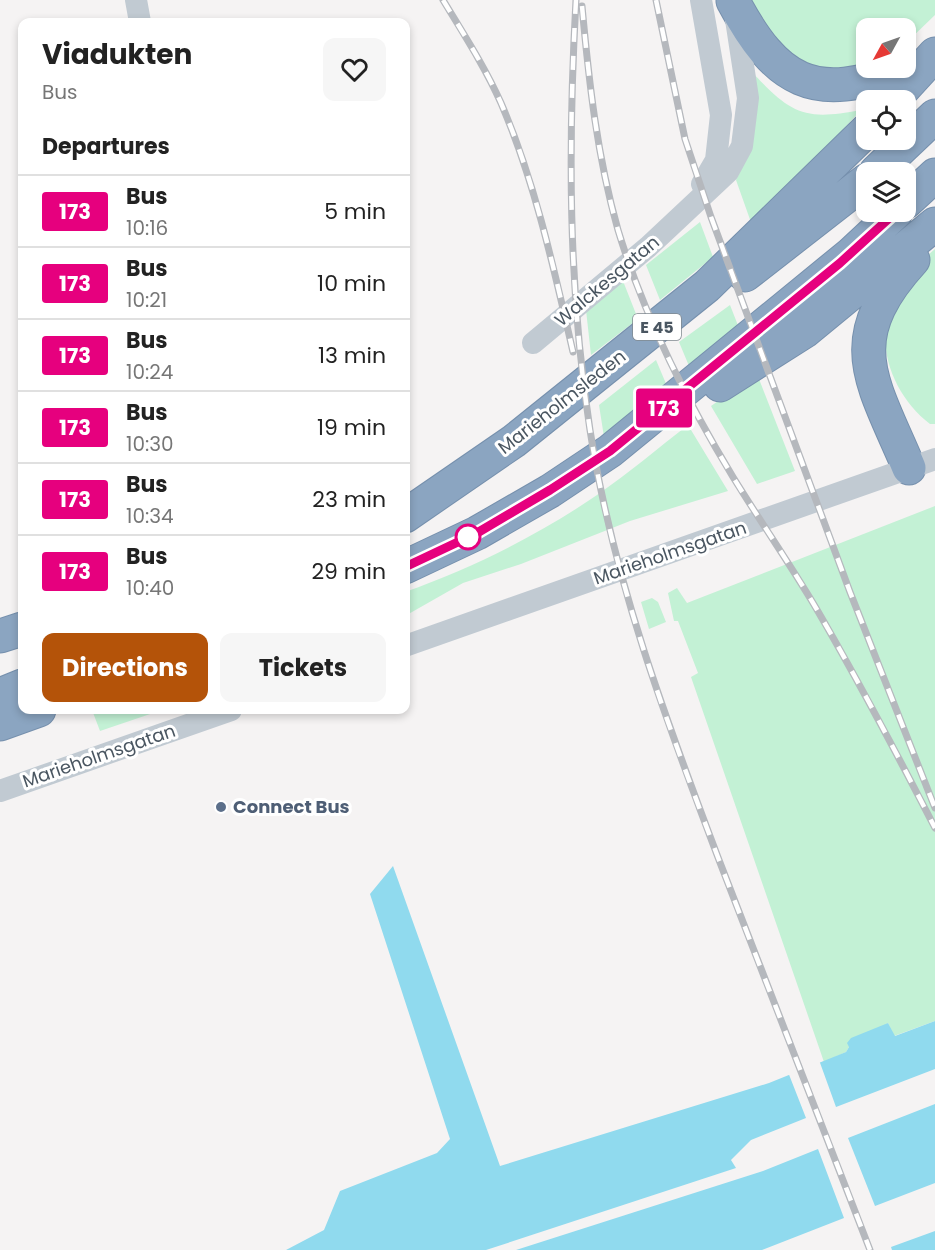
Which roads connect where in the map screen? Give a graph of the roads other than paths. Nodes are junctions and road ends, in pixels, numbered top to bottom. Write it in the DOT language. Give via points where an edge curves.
graph roads {
  1 [pos="136,0"];
  2 [pos="701,0"];
  3 [pos="733,0"];
  4 [pos="139,18"];
  5 [pos="922,59"];
  6 [pos="900,90"];
  7 [pos="935,116"];
  8 [pos="856,141"];
  9 [pos="887,162"];
  10 [pos="935,175"];
  11 [pos="856,189"];
  12 [pos="916,193"];
  13 [pos="680,218"];
  14 [pos="885,222"];
  15 [pos="935,224"];
  16 [pos="935,236"];
  17 [pos="533,343"];
  18 [pos="514,441"];
  19 [pos="610,451"];
  20 [pos="922,463"];
  21 [pos="439,492"];
  22 [pos="410,502"];
  23 [pos="410,512"];
  24 [pos="410,565"];
  25 [pos="18,630"];
  26 [pos="0,636"];
  27 [pos="410,644"];
  28 [pos="18,688"];
  29 [pos="0,695"];
  30 [pos="28,714"];
  31 [pos="220,714"];
  32 [pos="0,724"];
  33 [pos="0,791"];
  1 -- 4 [label="street"];
  2 -- 13 [label="street, Walckesgatan" via="721,133 716,160"];
  3 -- 5 [label="highway" via="768,57 810,82 841,86 877,78"];
  3 -- 13 [label="street, Walckesgatan" via="748,98 742,146 728,172"];
  5 -- 6 [label="highway"];
  7 -- 9 [label="highway"];
  8 -- 18 [label="highway, Marieholmsleden / E 45" via="707,286"];
  10 -- 12 [label="highway"];
  11 -- 18 [label="highway, E 45" via="601,388"];
  13 -- 17 [label="street, Walckesgatan"];
  14 -- 19 [label="highway"];
  15 -- 19 [label="highway" via="805,331"];
  16 -- 20 [label="highway" via="876,309 867,340 870,370"];
  18 -- 21 [label="highway, Marieholmsleden / E 45"];
  19 -- 24 [label="highway" via="477,533"];
  20 -- 27 [label="street, Marieholmsgatan"];
  21 -- 22 [label="highway"];
  21 -- 23 [label="highway, Marieholmsleden / E 45"];
  25 -- 26 [label="highway"];
  28 -- 29 [label="highway"];
  30 -- 32 [label="highway"];
  31 -- 33 [label="street, Marieholmsgatan"];
}
